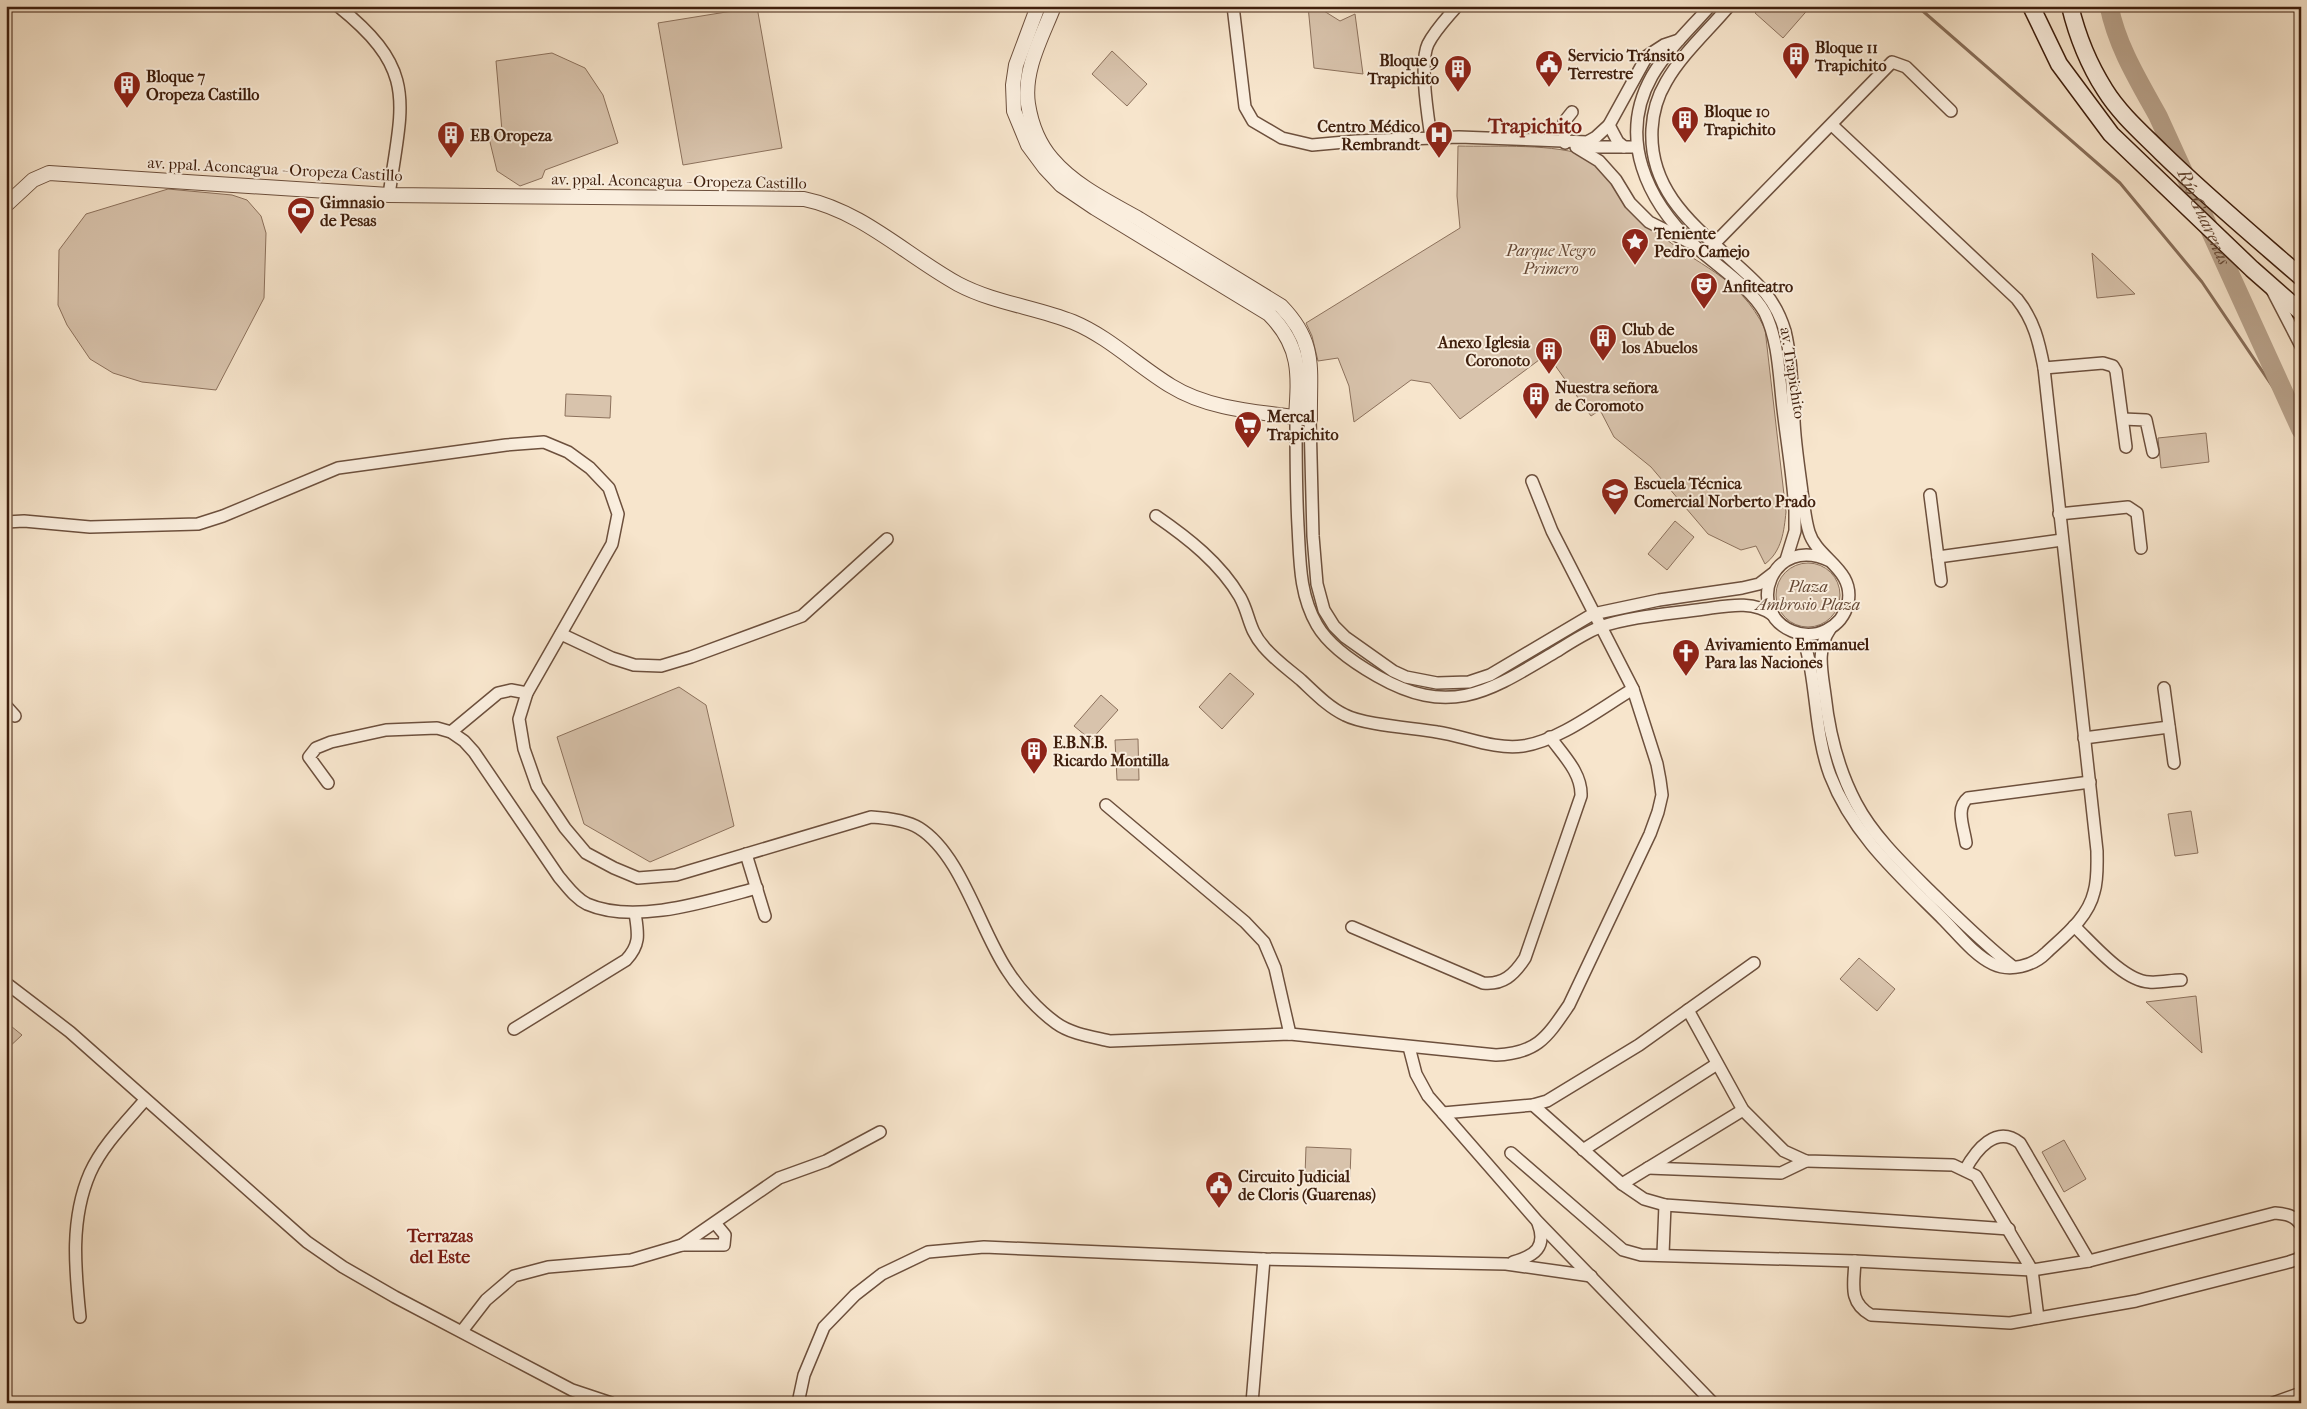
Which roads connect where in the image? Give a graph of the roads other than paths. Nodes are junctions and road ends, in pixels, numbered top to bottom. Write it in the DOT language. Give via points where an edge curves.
graph roads {
  1 [pos="338,6"];
  2 [pos="1038,6"];
  3 [pos="1054,6"];
  4 [pos="1233,6"];
  5 [pos="1457,6"];
  6 [pos="1710,6"];
  7 [pos="1729,6"];
  8 [pos="2031,6"];
  9 [pos="2070,6"];
  10 [pos="1679,40"];
  11 [pos="1951,111"];
  12 [pos="1572,112"];
  13 [pos="1609,124"];
  14 [pos="1832,125"];
  15 [pos="1431,138"];
  16 [pos="1571,145"];
  17 [pos="1624,147"];
  18 [pos="1637,147"];
  19 [pos="389,195"];
  20 [pos="6,205"];
  21 [pos="1713,244"];
  22 [pos="1693,245"];
  23 [pos="1704,253"];
  24 [pos="2301,277"];
  25 [pos="2269,284"];
  26 [pos="2301,312"];
  27 [pos="2301,346"];
  28 [pos="2044,368"];
  29 [pos="1303,418"];
  30 [pos="2123,419"];
  31 [pos="2126,447"];
  32 [pos="2153,452"];
  33 [pos="1532,481"];
  34 [pos="1930,495"];
  35 [pos="2059,514"];
  36 [pos="1156,516"];
  37 [pos="6,522"];
  38 [pos="886,539"];
  39 [pos="2062,540"];
  40 [pos="2141,548"];
  41 [pos="1938,557"];
  42 [pos="1786,560"];
  43 [pos="1830,561"];
  44 [pos="1772,574"];
  45 [pos="1941,581"];
  46 [pos="1593,614"];
  47 [pos="1773,615"];
  48 [pos="1601,627"];
  49 [pos="1830,628"];
  50 [pos="560,634"];
  51 [pos="1802,635"];
  52 [pos="2164,688"];
  53 [pos="1633,689"];
  54 [pos="527,693"];
  55 [pos="6,706"];
  56 [pos="15,716"];
  57 [pos="2169,727"];
  58 [pos="451,732"];
  59 [pos="1550,737"];
  60 [pos="2084,738"];
  61 [pos="2174,763"];
  62 [pos="2090,782"];
  63 [pos="328,783"];
  64 [pos="1106,805"];
  65 [pos="1966,843"];
  66 [pos="746,854"];
  67 [pos="757,888"];
  68 [pos="635,912"];
  69 [pos="765,916"];
  70 [pos="2074,926"];
  71 [pos="1352,927"];
  72 [pos="1754,963"];
  73 [pos="2014,967"];
  74 [pos="2181,980"];
  75 [pos="6,983"];
  76 [pos="1688,1010"];
  77 [pos="514,1029"];
  78 [pos="1290,1034"];
  79 [pos="1408,1047"];
  80 [pos="1717,1064"];
  81 [pos="145,1100"];
  82 [pos="1533,1105"];
  83 [pos="1743,1110"];
  84 [pos="1443,1114"];
  85 [pos="880,1132"];
  86 [pos="1582,1150"];
  87 [pos="1511,1152"];
  88 [pos="1806,1161"];
  89 [pos="1648,1168"];
  90 [pos="1966,1170"];
  91 [pos="1622,1184"];
  92 [pos="1665,1205"];
  93 [pos="1537,1221"];
  94 [pos="715,1223"];
  95 [pos="2301,1225"];
  96 [pos="2009,1229"];
  97 [pos="682,1245"];
  98 [pos="1663,1254"];
  99 [pos="2301,1255"];
  100 [pos="1264,1259"];
  101 [pos="1855,1260"];
  102 [pos="2090,1261"];
  103 [pos="1506,1264"];
  104 [pos="2032,1270"];
  105 [pos="1591,1276"];
  106 [pos="80,1317"];
  107 [pos="2038,1318"];
  108 [pos="462,1331"];
  109 [pos="2301,1393"];
  110 [pos="611,1403"];
  111 [pos="798,1403"];
  112 [pos="1252,1403"];
  113 [pos="1713,1403"];
  114 [pos="2273,1403"];
  1 -- 19 [label="street" via="383,50 394,68 400,89 402,106"];
  2 -- 29 [label="street" via="1016,65 1013,85 1014,112 1028,146 1061,186 1269,314 1284,329 1294,348"];
  3 -- 29 [label="street" via="1031,63 1028,82 1032,120 1042,144 1052,159 1082,185 1281,306 1295,319 1309,350"];
  4 -- 15 [label="street" via="1245,107 1253,121 1282,138 1312,145"];
  5 -- 15 [label="street" via="1431,39 1426,51 1425,90"];
  6 -- 10 [label="street, av. Trapichito"];
  7 -- 21 [label="street" via="1666,81 1654,108 1652,126 1653,156 1664,188"];
  8 -- 25 [label="main road" via="2059,64 2111,134"];
  9 -- 24 [label="main road" via="2091,63 2105,90 2128,119 2221,208"];
  10 -- 13 [label="street, av. Trapichito" via="1647,56"];
  10 -- 18 [label="street, av. Trapichito" via="1660,63 1645,90 1637,123"];
  11 -- 14 [label="street" via="1906,67 1892,62"];
  12 -- 16 [label="street" via="1564,122"];
  13 -- 16 [label="street" via="1587,142"];
  13 -- 17 [label="street"];
  14 -- 21 [label="street"];
  14 -- 28 [label="street" via="2018,299 2032,322"];
  15 -- 16 [label="street"];
  16 -- 17 [label="street"];
  16 -- 22 [label="street" via="1599,161 1630,203 1650,222"];
  17 -- 18 [label="street"];
  18 -- 22 [label="street, av. Trapichito" via="1655,200"];
  19 -- 20 [label="street, av. ppal. Aconcagua - Oropeza Castillo" via="50,173 33,180"];
  19 -- 29 [label="street, av. ppal. Aconcagua - Oropeza Castillo" via="804,199 820,202 864,223 961,285 996,300 1074,323 1095,334 1172,387 1192,397 1236,408"];
  21 -- 23 [label="street"];
  21 -- 43 [label="street" via="1772,298 1782,321 1790,362 1806,524 1817,549"];
  22 -- 23 [label="street, av. Trapichito"];
  23 -- 42 [label="street, av. Trapichito" via="1759,304 1774,337 1795,511 1795,531"];
  25 -- 26 [label="main road"];
  25 -- 27 [label="street"];
  28 -- 30 [label="street" via="2103,363 2112,366 2116,371"];
  28 -- 35 [label="street"];
  29 -- 46 [label="street" via="1313,536 1324,610 1334,626 1393,671 1438,683 1469,682 1490,675"];
  29 -- 48 [label="street" via="1296,477 1302,590 1318,626 1346,656 1400,689 1437,698 1460,698 1485,691"];
  30 -- 31 [label="street"];
  30 -- 32 [label="street" via="2146,420"];
  33 -- 46 [label="street" via="1552,531"];
  34 -- 41 [label="street"];
  35 -- 39 [label="street"];
  35 -- 40 [label="street" via="2134,510"];
  36 -- 59 [label="street" via="1182,534 1233,585 1254,636 1265,648 1332,708 1346,716 1504,746 1522,746"];
  37 -- 50 [label="street" via="90,527 198,524 338,468 544,442 568,452 590,468 609,488 618,514 612,544"];
  38 -- 50 [label="street" via="802,616 661,666 634,665"];
  39 -- 41 [label="street"];
  39 -- 60 [label="street"];
  41 -- 45 [label="street"];
  42 -- 43 [label="street" via="1807,554 1820,555"];
  42 -- 44 [label="street"];
  43 -- 49 [label="street" via="1840,569 1848,592 1844,613"];
  44 -- 46 [label="street" via="1760,584"];
  44 -- 47 [label="street" via="1767,593"];
  46 -- 48 [label="street"];
  47 -- 48 [label="street" via="1750,605 1728,606 1639,618"];
  47 -- 51 [label="street" via="1791,631"];
  48 -- 53 [label="street"];
  49 -- 51 [label="street" via="1821,633"];
  49 -- 73 [label="street" via="1823,638 1821,650 1826,709 1831,738 1855,802 1898,860 1983,943"];
  50 -- 54 [label="street"];
  51 -- 73 [label="street" via="1808,650 1823,754 1843,804 1857,826 1890,868 1980,955 1994,965"];
  52 -- 57 [label="street"];
  53 -- 59 [label="street"];
  53 -- 79 [label="street" via="1657,764 1662,795 1658,812 1570,1005 1537,1045 1518,1054"];
  54 -- 58 [label="street" via="511,690 498,693"];
  54 -- 66 [label="street" via="519,719 524,749 537,786 586,853 638,878 676,875"];
  55 -- 56 [label="street"];
  57 -- 60 [label="street"];
  57 -- 61 [label="street"];
  58 -- 63 [label="street" via="429,728 386,730 316,748 309,758"];
  58 -- 68 [label="street" via="474,752 559,877 575,895 602,908"];
  59 -- 71 [label="street" via="1577,774 1582,796 1524,958 1509,977 1501,982 1483,983"];
  60 -- 62 [label="street"];
  62 -- 65 [label="street" via="1968,798 1961,809"];
  62 -- 70 [label="street" via="2098,851 2097,877 2086,911"];
  64 -- 78 [label="street" via="1245,922 1264,942 1275,968"];
  66 -- 67 [label="street"];
  66 -- 78 [label="street" via="871,817 888,818 919,828 937,844 956,871 1007,970 1031,1000 1057,1024 1110,1041"];
  67 -- 68 [label="street" via="697,904"];
  67 -- 69 [label="street"];
  68 -- 77 [label="street" via="637,942 626,960"];
  70 -- 73 [label="street" via="2043,957 2029,965"];
  70 -- 74 [label="street" via="2104,955 2138,980"];
  72 -- 76 [label="street"];
  75 -- 81 [label="street" via="70,1032"];
  76 -- 80 [label="street"];
  76 -- 82 [label="street" via="1639,1045 1547,1101"];
  78 -- 79 [label="street"];
  79 -- 84 [label="street" via="1416,1074"];
  80 -- 83 [label="street"];
  80 -- 86 [label="street"];
  81 -- 106 [label="street" via="113,1138 90,1173 81,1202 74,1263"];
  81 -- 108 [label="street" via="307,1242 395,1297"];
  82 -- 84 [label="street"];
  82 -- 86 [label="street"];
  83 -- 88 [label="street" via="1784,1150"];
  83 -- 89 [label="street"];
  84 -- 93 [label="street"];
  85 -- 94 [label="street" via="826,1161 779,1178"];
  86 -- 91 [label="street"];
  87 -- 98 [label="street" via="1623,1250 1641,1255"];
  88 -- 89 [label="street" via="1781,1173"];
  88 -- 90 [label="street" via="1938,1164"];
  89 -- 91 [label="street"];
  90 -- 96 [label="street" via="1976,1176"];
  90 -- 102 [label="street" via="1977,1150 1988,1141 2000,1136 2013,1137 2020,1143"];
  91 -- 92 [label="street" via="1644,1199"];
  92 -- 96 [label="street"];
  92 -- 98 [label="street"];
  93 -- 103 [label="street" via="1542,1234 1535,1252 1528,1258"];
  93 -- 105 [label="street"];
  94 -- 97 [label="street"];
  94 -- 97 [label="street" via="725,1235 724,1245"];
  95 -- 102 [label="street" via="2288,1214 2275,1213"];
  96 -- 104 [label="street"];
  97 -- 108 [label="street" via="631,1260 548,1267 514,1276 486,1300"];
  98 -- 101 [label="street"];
  99 -- 107 [label="street" via="2289,1262 2157,1296"];
  100 -- 103 [label="street"];
  100 -- 111 [label="street" via="984,1247 928,1252 882,1274 855,1295 824,1327 804,1375"];
  100 -- 112 [label="street"];
  101 -- 104 [label="street"];
  101 -- 107 [label="street" via="1854,1296 1858,1305 1871,1315 2001,1323"];
  102 -- 104 [label="street"];
  103 -- 105 [label="street"];
  104 -- 107 [label="street"];
  105 -- 113 [label="street"];
  108 -- 110 [label="street" via="572,1390"];
  109 -- 114 [label="street"];
}
